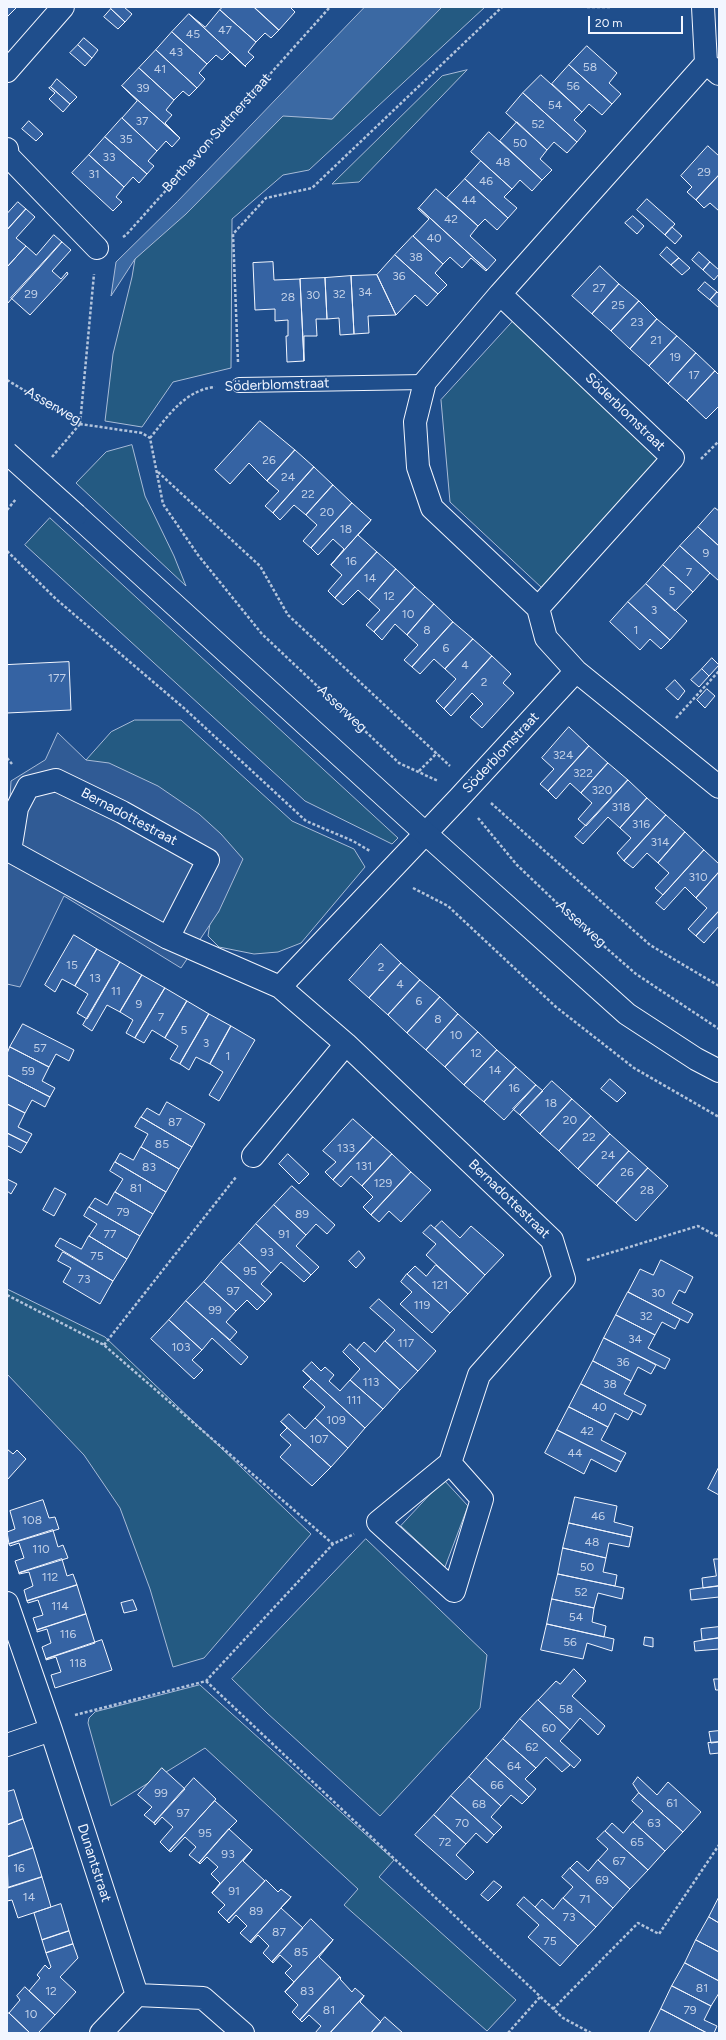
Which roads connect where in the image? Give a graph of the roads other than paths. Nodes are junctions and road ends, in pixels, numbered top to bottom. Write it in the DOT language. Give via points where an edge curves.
graph roads {
  1 [pos="64,7"];
  2 [pos="703,7"];
  3 [pos="713,68"];
  4 [pos="7,71"];
  5 [pos="7,150"];
  6 [pos="97,248"];
  7 [pos="500,294"];
  8 [pos="425,382"];
  9 [pos="239,385"];
  10 [pos="7,453"];
  11 [pos="538,608"];
  12 [pos="576,671"];
  13 [pos="719,786"];
  14 [pos="425,833"];
  15 [pos="9,851"];
  16 [pos="168,938"];
  17 [pos="280,987"];
  18 [pos="346,1044"];
  19 [pos="719,1071"];
  20 [pos="253,1156"];
  21 [pos="450,1463"];
  22 [pos="7,1603"];
  23 [pos="51,1730"];
  24 [pos="7,1745"];
  25 [pos="137,1995"];
  26 [pos="101,2033"];
  27 [pos="243,2033"];
  1 -- 4 [label="street"];
  2 -- 3 [label="street"];
  3 -- 7 [label="street"];
  5 -- 6 [label="street" via="8,156"];
  7 -- 8 [label="street"];
  7 -- 11 [label="street, Söderblomstraat" via="673,458"];
  8 -- 9 [label="lane, Söderblomstraat"];
  8 -- 11 [label="street" via="415,422 418,467 432,508"];
  10 -- 14 [label="street, bridge"];
  11 -- 12 [label="street" via="546,638"];
  12 -- 13 [label="street"];
  12 -- 14 [label="street, Söderblomstraat"];
  14 -- 17 [label="street"];
  14 -- 19 [label="street" via="627,1014"];
  15 -- 16 [label="street, Bernadottestraat"];
  15 -- 16 [label="street, Bernadottestraat" via="17,808 28,787 56,780 122,812 208,860"];
  16 -- 17 [label="street, Bernadottestraat"];
  17 -- 18 [label="street, Bernadottestraat"];
  18 -- 20 [label="street"];
  18 -- 21 [label="street, Bernadottestraat" via="552,1240 564,1279 479,1376"];
  21 -- 21 [label="street" via="378,1522 454,1592 482,1499"];
  22 -- 23 [label="street, Dunantstraat"];
  23 -- 24 [label="street"];
  23 -- 25 [label="street, Dunantstraat"];
  25 -- 26 [label="street"];
  25 -- 27 [label="street" via="203,1998"];
}
